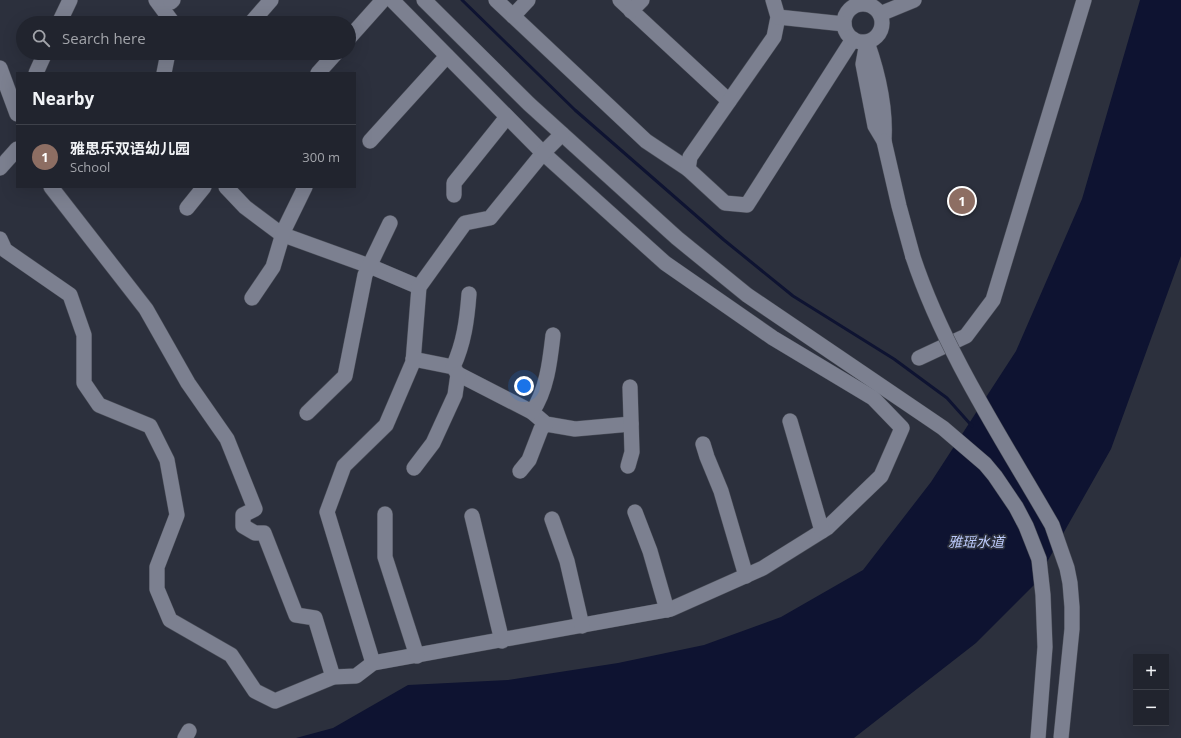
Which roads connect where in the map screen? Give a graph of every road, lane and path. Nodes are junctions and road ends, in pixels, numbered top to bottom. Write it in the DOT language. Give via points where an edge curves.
graph roads {
  1 [pos="70,0"];
  2 [pos="156,0"];
  3 [pos="271,0"];
  4 [pos="383,0"];
  5 [pos="392,0"];
  6 [pos="424,0"];
  7 [pos="496,0"];
  8 [pos="528,0"];
  9 [pos="620,0"];
  10 [pos="642,0"];
  11 [pos="773,0"];
  12 [pos="914,0"];
  13 [pos="1084,0"];
  14 [pos="855,3"];
  15 [pos="875,7"];
  16 [pos="631,11"];
  17 [pos="62,16"];
  18 [pos="168,16"];
  19 [pos="257,16"];
  20 [pos="513,16"];
  21 [pos="778,16"];
  22 [pos="844,24"];
  23 [pos="356,30"];
  24 [pos="860,41"];
  25 [pos="447,56"];
  26 [pos="42,60"];
  27 [pos="167,60"];
  28 [pos="330,60"];
  29 [pos="0,68"];
  30 [pos="36,72"];
  31 [pos="164,72"];
  32 [pos="319,72"];
  33 [pos="729,101"];
  34 [pos="16,111"];
  35 [pos="507,117"];
  36 [pos="562,134"];
  37 [pos="370,141"];
  38 [pos="16,150"];
  39 [pos="543,154"];
  40 [pos="0,168"];
  41 [pos="688,170"];
  42 [pos="52,188"];
  43 [pos="203,188"];
  44 [pos="227,188"];
  45 [pos="305,188"];
  46 [pos="454,195"];
  47 [pos="187,208"];
  48 [pos="390,223"];
  49 [pos="0,239"];
  50 [pos="419,287"];
  51 [pos="469,294"];
  52 [pos="252,298"];
  53 [pos="553,335"];
  54 [pos="919,358"];
  55 [pos="413,359"];
  56 [pos="456,370"];
  57 [pos="630,388"];
  58 [pos="532,412"];
  59 [pos="307,413"];
  60 [pos="790,421"];
  61 [pos="546,424"];
  62 [pos="631,424"];
  63 [pos="704,444"];
  64 [pos="628,466"];
  65 [pos="414,468"];
  66 [pos="520,471"];
  67 [pos="635,512"];
  68 [pos="385,514"];
  69 [pos="472,516"];
  70 [pos="552,519"];
  71 [pos="822,531"];
  72 [pos="746,576"];
  73 [pos="668,610"];
  74 [pos="582,626"];
  75 [pos="502,640"];
  76 [pos="417,656"];
  77 [pos="373,663"];
  78 [pos="333,677"];
  79 [pos="1038,738"];
  80 [pos="1061,738"];
  1 -- 17 [label="street"];
  2 -- 18 [label="street"];
  3 -- 19 [label="street"];
  4 -- 23 [label="street"];
  5 -- 25 [label="street"];
  6 -- 36 [label="street"];
  7 -- 20 [label="street"];
  8 -- 20 [label="street"];
  9 -- 16 [label="street"];
  10 -- 16 [label="street"];
  11 -- 21 [label="street"];
  12 -- 15 [label="street"];
  13 -- 54 [label="street" via="993,300 966,336"];
  14 -- 15 [label="street"];
  14 -- 22 [label="street" via="848,11"];
  15 -- 24 [label="street" via="882,20 882,27 875,38"];
  16 -- 33 [label="street"];
  20 -- 41 [label="street" via="646,142"];
  21 -- 22 [label="street"];
  21 -- 33 [label="street" via="774,37"];
  22 -- 24 [label="street" via="849,36"];
  24 -- 41 [label="street" via="747,205 726,203"];
  24 -- 80 [label="street, bridge" via="875,126 884,141 913,257 923,286 944,334 1052,525 1061,547 1070,583 1072,607"];
  25 -- 35 [label="street"];
  25 -- 37 [label="street"];
  26 -- 30 [label="street"];
  27 -- 31 [label="street"];
  28 -- 32 [label="street"];
  29 -- 34 [label="street"];
  33 -- 41 [label="street" via="690,156"];
  35 -- 39 [label="street"];
  35 -- 46 [label="street" via="454,182"];
  36 -- 39 [label="street"];
  36 -- 79 [label="street" via="678,238 747,295 943,428 984,464 1016,507 1039,559 1045,647"];
  38 -- 40 [label="street"];
  39 -- 50 [label="street" via="490,218 465,223"];
  39 -- 71 [label="street" via="666,263 773,338 873,398 902,428 881,476"];
  42 -- 78 [label="street" via="146,309 188,383 227,439 255,509 243,515 243,526 255,533 264,533 296,615 315,618"];
  43 -- 47 [label="street"];
  44 -- 50 [label="street" via="245,207 281,234"];
  45 -- 52 [label="street" via="284,230 273,266"];
  48 -- 59 [label="street" via="365,275 345,376"];
  49 -- 78 [label="street" via="6,250 70,295 84,335 84,383 99,405 150,426 167,460 177,515 157,567 157,589 170,620 231,655 256,691 275,701"];
  50 -- 55 [label="street"];
  51 -- 56 [label="street" via="465,330"];
  53 -- 58 [label="street" via="550,362 539,402"];
  55 -- 56 [label="street"];
  55 -- 77 [label="street" via="386,425 344,466 327,512"];
  56 -- 58 [label="street"];
  56 -- 65 [label="street" via="455,395 433,443"];
  57 -- 62 [label="street"];
  58 -- 61 [label="street"];
  60 -- 71 [label="street"];
  61 -- 62 [label="street" via="575,429"];
  61 -- 66 [label="street" via="541,429 530,460"];
  62 -- 64 [label="street" via="632,452"];
  63 -- 72 [label="street"];
  67 -- 73 [label="street"];
  68 -- 76 [label="street" via="385,557"];
  69 -- 75 [label="street"];
  70 -- 74 [label="street" via="567,561"];
  71 -- 72 [label="street"];
  72 -- 73 [label="street"];
  73 -- 74 [label="street"];
  74 -- 75 [label="street"];
  75 -- 76 [label="street"];
  76 -- 77 [label="street"];
  77 -- 78 [label="street" via="356,676"];
}
